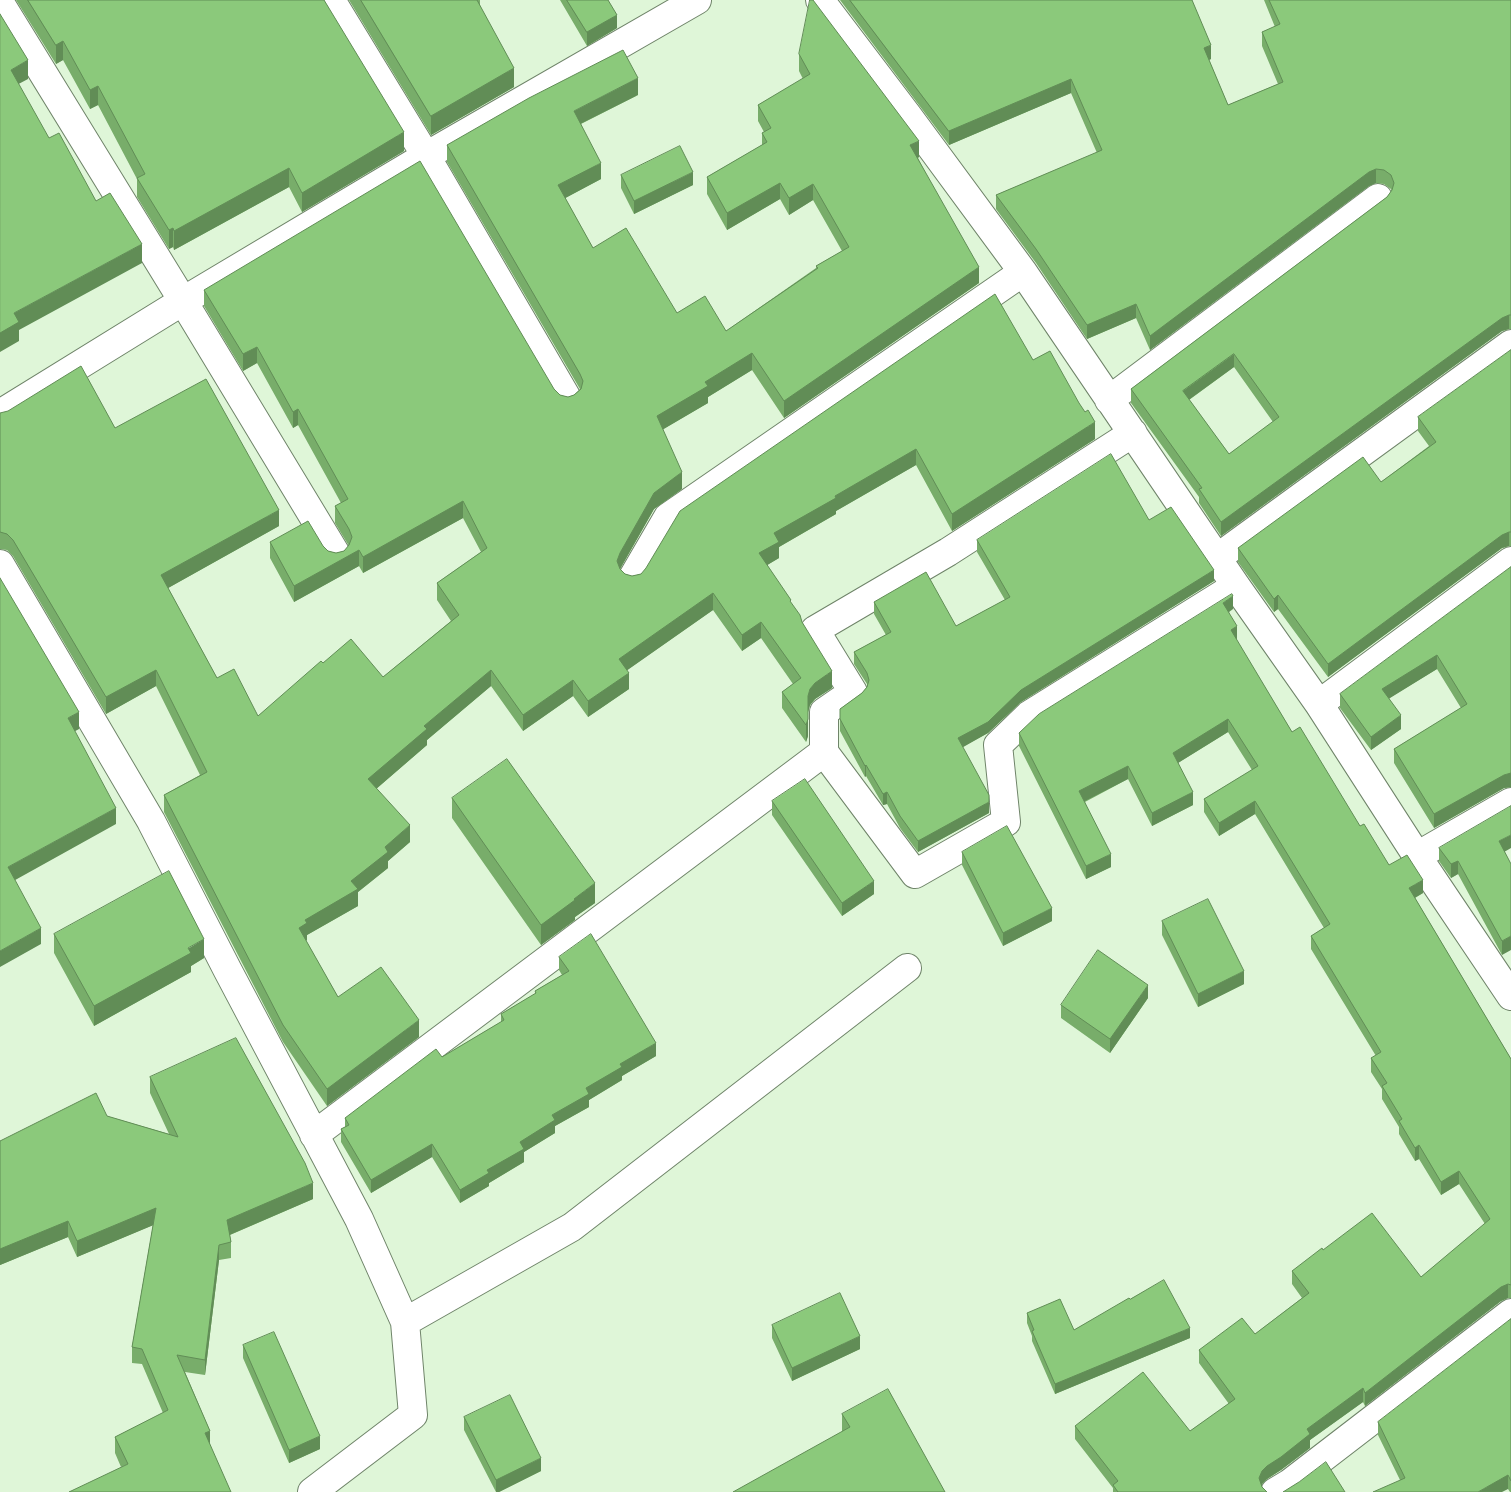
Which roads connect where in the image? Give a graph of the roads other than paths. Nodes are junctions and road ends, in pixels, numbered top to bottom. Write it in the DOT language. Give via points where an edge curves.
graph roads {
  1 [pos="331,0"];
  2 [pos="697,0"];
  3 [pos="820,0"];
  4 [pos="0,3"];
  5 [pos="426,156"];
  6 [pos="1378,198"];
  7 [pos="1023,272"];
  8 [pos="184,301"];
  9 [pos="1511,344"];
  10 [pos="567,398"];
  11 [pos="1109,400"];
  12 [pos="0,414"];
  13 [pos="1133,433"];
  14 [pos="336,554"];
  15 [pos="1217,558"];
  16 [pos="1511,561"];
  17 [pos="0,564"];
  18 [pos="633,577"];
  19 [pos="1236,586"];
  20 [pos="1319,704"];
  21 [pos="824,752"];
  22 [pos="1511,802"];
  23 [pos="1417,856"];
  24 [pos="908,968"];
  25 [pos="1511,996"];
  26 [pos="314,1135"];
  27 [pos="1511,1313"];
  28 [pos="405,1322"];
  29 [pos="312,1492"];
  30 [pos="1275,1492"];
  1 -- 5 [label="street"];
  2 -- 5 [label="street"];
  3 -- 7 [label="street"];
  4 -- 8 [label="street"];
  5 -- 8 [label="street"];
  5 -- 10 [label="street"];
  6 -- 11 [label="street"];
  7 -- 11 [label="street"];
  7 -- 18 [label="street" via="668,517"];
  8 -- 12 [label="street"];
  8 -- 14 [label="street"];
  9 -- 15 [label="street"];
  11 -- 13 [label="street"];
  13 -- 15 [label="street"];
  13 -- 21 [label="street" via="948,552 815,630 852,692 824,712"];
  15 -- 19 [label="street"];
  16 -- 20 [label="street"];
  17 -- 26 [label="street" via="151,821"];
  19 -- 20 [label="street"];
  19 -- 21 [label="street" via="1029,715 998,745 1006,822 915,874"];
  20 -- 23 [label="street"];
  21 -- 26 [label="street"];
  22 -- 23 [label="street"];
  23 -- 25 [label="street"];
  24 -- 28 [label="street" via="572,1227"];
  26 -- 28 [label="street" via="360,1220"];
  27 -- 30 [label="street"];
  28 -- 29 [label="street" via="413,1414"];
}
